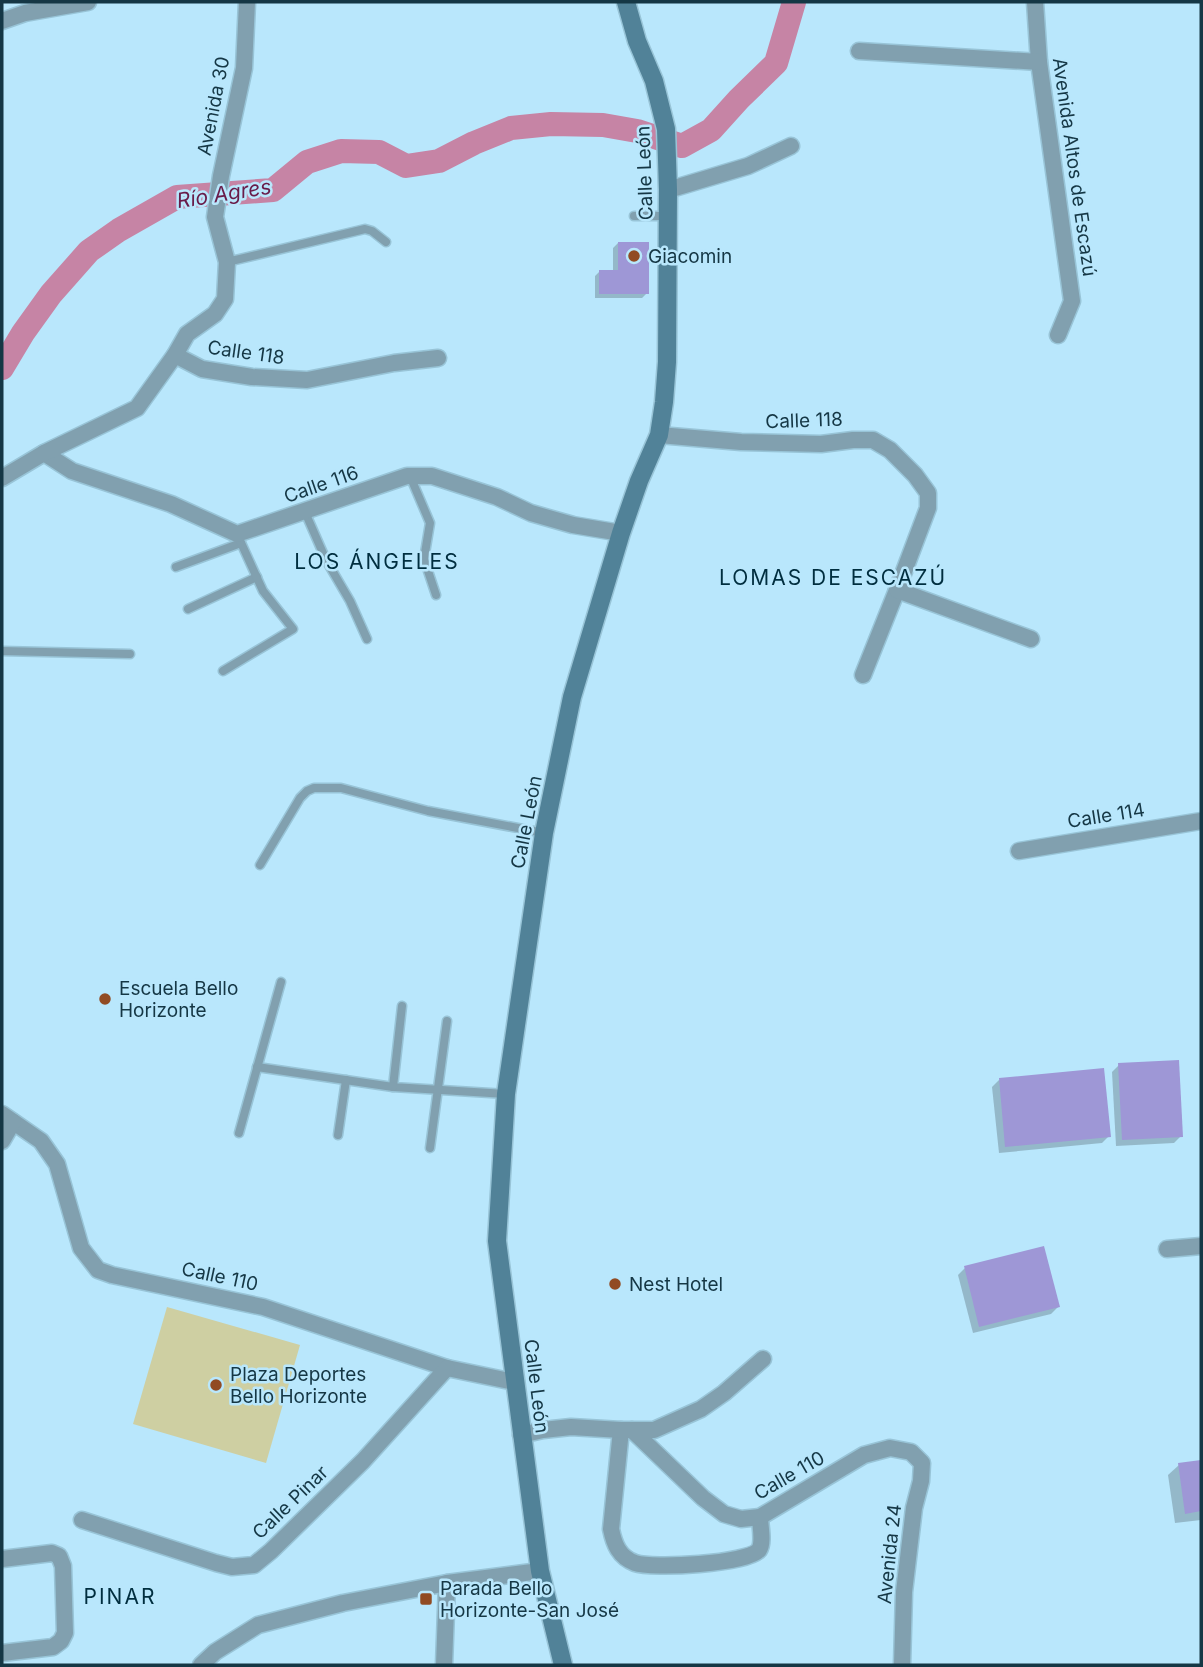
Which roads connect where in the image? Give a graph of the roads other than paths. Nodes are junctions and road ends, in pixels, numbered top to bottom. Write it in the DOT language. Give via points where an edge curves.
graph roads {
  1 [pos="88,2"];
  2 [pos="247,2"];
  3 [pos="626,2"];
  4 [pos="1035,2"];
  5 [pos="2,21"];
  6 [pos="859,51"];
  7 [pos="1039,62"];
  8 [pos="791,146"];
  9 [pos="668,190"];
  10 [pos="634,216"];
  11 [pos="667,216"];
  12 [pos="386,242"];
  13 [pos="227,262"];
  14 [pos="1058,335"];
  15 [pos="175,355"];
  16 [pos="438,358"];
  17 [pos="659,435"];
  18 [pos="44,453"];
  19 [pos="410,476"];
  20 [pos="2,478"];
  21 [pos="305,512"];
  22 [pos="621,533"];
  23 [pos="239,539"];
  24 [pos="176,567"];
  25 [pos="257,577"];
  26 [pos="897,590"];
  27 [pos="436,595"];
  28 [pos="188,609"];
  29 [pos="367,639"];
  30 [pos="1031,639"];
  31 [pos="2,651"];
  32 [pos="130,654"];
  33 [pos="223,671"];
  34 [pos="863,675"];
  35 [pos="1201,821"];
  36 [pos="544,834"];
  37 [pos="1019,851"];
  38 [pos="260,865"];
  39 [pos="281,982"];
  40 [pos="402,1006"];
  41 [pos="447,1021"];
  42 [pos="257,1067"];
  43 [pos="346,1080"];
  44 [pos="393,1087"];
  45 [pos="438,1089"];
  46 [pos="506,1094"];
  47 [pos="7,1118"];
  48 [pos="239,1133"];
  49 [pos="338,1136"];
  50 [pos="2,1141"];
  51 [pos="430,1148"];
  52 [pos="1201,1246"];
  53 [pos="1167,1249"];
  54 [pos="763,1359"];
  55 [pos="447,1368"];
  56 [pos="514,1382"];
  57 [pos="626,1430"];
  58 [pos="522,1435"];
  59 [pos="911,1452"];
  60 [pos="760,1517"];
  61 [pos="82,1520"];
  62 [pos="2,1559"];
  63 [pos="540,1571"];
  64 [pos="447,1583"];
  65 [pos="2,1653"];
  66 [pos="201,1665"];
  67 [pos="444,1665"];
  68 [pos="564,1665"];
  69 [pos="902,1665"];
  1 -- 5 [label="street"];
  2 -- 13 [label="street, Avenida 30" via="244,68 215,217"];
  3 -- 9 [label="main road, Calle León" via="666,129"];
  4 -- 7 [label="street, Avenida Altos de Escazú"];
  6 -- 7 [label="street"];
  7 -- 14 [label="street, Avenida Altos de Escazú" via="1072,301"];
  8 -- 9 [label="street" via="748,166"];
  9 -- 11 [label="main road, Calle León"];
  10 -- 11 [label="lane"];
  11 -- 17 [label="main road, Calle León" via="667,362"];
  12 -- 13 [label="lane" via="365,229"];
  13 -- 15 [label="street, Avenida 30" via="225,299 215,314 187,334"];
  15 -- 16 [label="street, Calle 118" via="202,369 307,380"];
  15 -- 18 [label="street, Avenida 30" via="138,408"];
  17 -- 22 [label="main road, Calle León"];
  17 -- 26 [label="street, Calle 118" via="821,444 873,440 890,450 928,493 928,508"];
  18 -- 20 [label="street, Avenida 30"];
  18 -- 23 [label="street" via="72,471 171,503"];
  19 -- 21 [label="street, Calle 116"];
  19 -- 22 [label="street, Calle 116" via="432,476 531,513"];
  19 -- 27 [label="lane" via="430,523 424,559"];
  21 -- 23 [label="street, Calle 116"];
  21 -- 29 [label="lane"];
  22 -- 36 [label="main road, Calle León" via="572,696"];
  23 -- 24 [label="lane"];
  23 -- 25 [label="lane"];
  25 -- 28 [label="lane"];
  25 -- 33 [label="lane" via="262,591 293,629"];
  26 -- 30 [label="street"];
  26 -- 34 [label="street"];
  31 -- 32 [label="lane"];
  35 -- 37 [label="street, Calle 114"];
  36 -- 38 [label="lane" via="341,788 314,788 300,799"];
  36 -- 46 [label="main road, Calle León"];
  39 -- 42 [label="lane"];
  40 -- 44 [label="lane"];
  41 -- 45 [label="lane"];
  42 -- 43 [label="lane"];
  42 -- 48 [label="lane"];
  43 -- 44 [label="lane"];
  43 -- 49 [label="lane"];
  44 -- 45 [label="lane"];
  45 -- 46 [label="lane"];
  45 -- 51 [label="lane"];
  46 -- 56 [label="main road, Calle León" via="497,1241"];
  47 -- 50 [label="street"];
  47 -- 55 [label="street, Calle 110" via="41,1142 57,1164 81,1248 98,1270 263,1307"];
  52 -- 53 [label="street"];
  54 -- 57 [label="street" via="701,1409 654,1430"];
  55 -- 56 [label="street, Calle 110"];
  55 -- 61 [label="street, Calle Pinar" via="363,1461 254,1564 224,1565"];
  56 -- 58 [label="main road, Calle León"];
  57 -- 58 [label="street" via="571,1427"];
  57 -- 60 [label="street, Calle 110" via="724,1514 741,1519"];
  57 -- 60 [label="street" via="611,1529 619,1552 633,1562 671,1566 750,1556 761,1543"];
  58 -- 63 [label="main road, Calle León"];
  59 -- 60 [label="street, Calle 110" via="890,1448 864,1455"];
  59 -- 69 [label="street, Avenida 24" via="922,1463 904,1592"];
  62 -- 65 [label="street" via="59,1556 64,1566 65,1633 53,1647"];
  63 -- 64 [label="street"];
  63 -- 68 [label="main road, Calle León"];
  64 -- 66 [label="street" via="258,1625"];
  64 -- 67 [label="street"];
}
